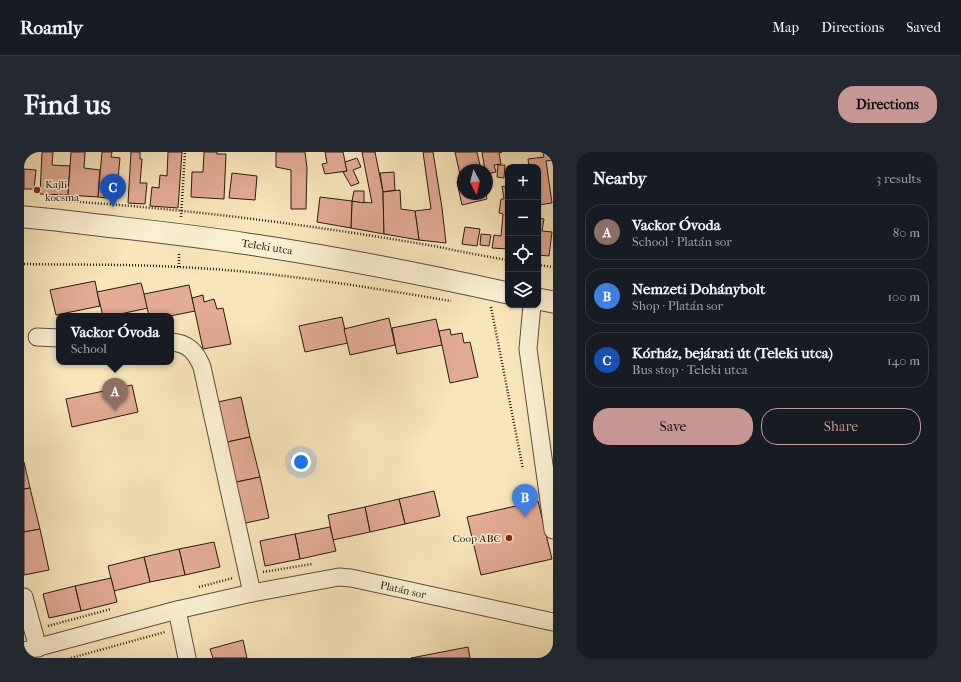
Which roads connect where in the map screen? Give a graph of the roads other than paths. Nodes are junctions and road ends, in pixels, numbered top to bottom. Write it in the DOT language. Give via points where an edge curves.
graph roads {
  1 [pos="24,217"];
  2 [pos="541,300"];
  3 [pos="502,301"];
  4 [pos="553,302"];
  5 [pos="532,308"];
  6 [pos="37,337"];
  7 [pos="56,338"];
  8 [pos="174,343"];
  9 [pos="553,530"];
  10 [pos="252,593"];
  11 [pos="24,597"];
  12 [pos="177,610"];
  13 [pos="553,622"];
  14 [pos="38,651"];
  15 [pos="187,658"];
  1 -- 3 [label="street, Teleki utca" via="180,235 348,260 425,274"];
  2 -- 4 [label="street"];
  5 -- 9 [label="street" via="528,349"];
  6 -- 7 [label="street"];
  8 -- 10 [label="street" via="186,345 197,356 202,367"];
  10 -- 12 [label="street, Platán sor"];
  10 -- 13 [label="street, Platán sor" via="334,578 351,578"];
  11 -- 14 [label="street, Platán sor"];
  12 -- 14 [label="street, Platán sor"];
  12 -- 15 [label="street"];
}
